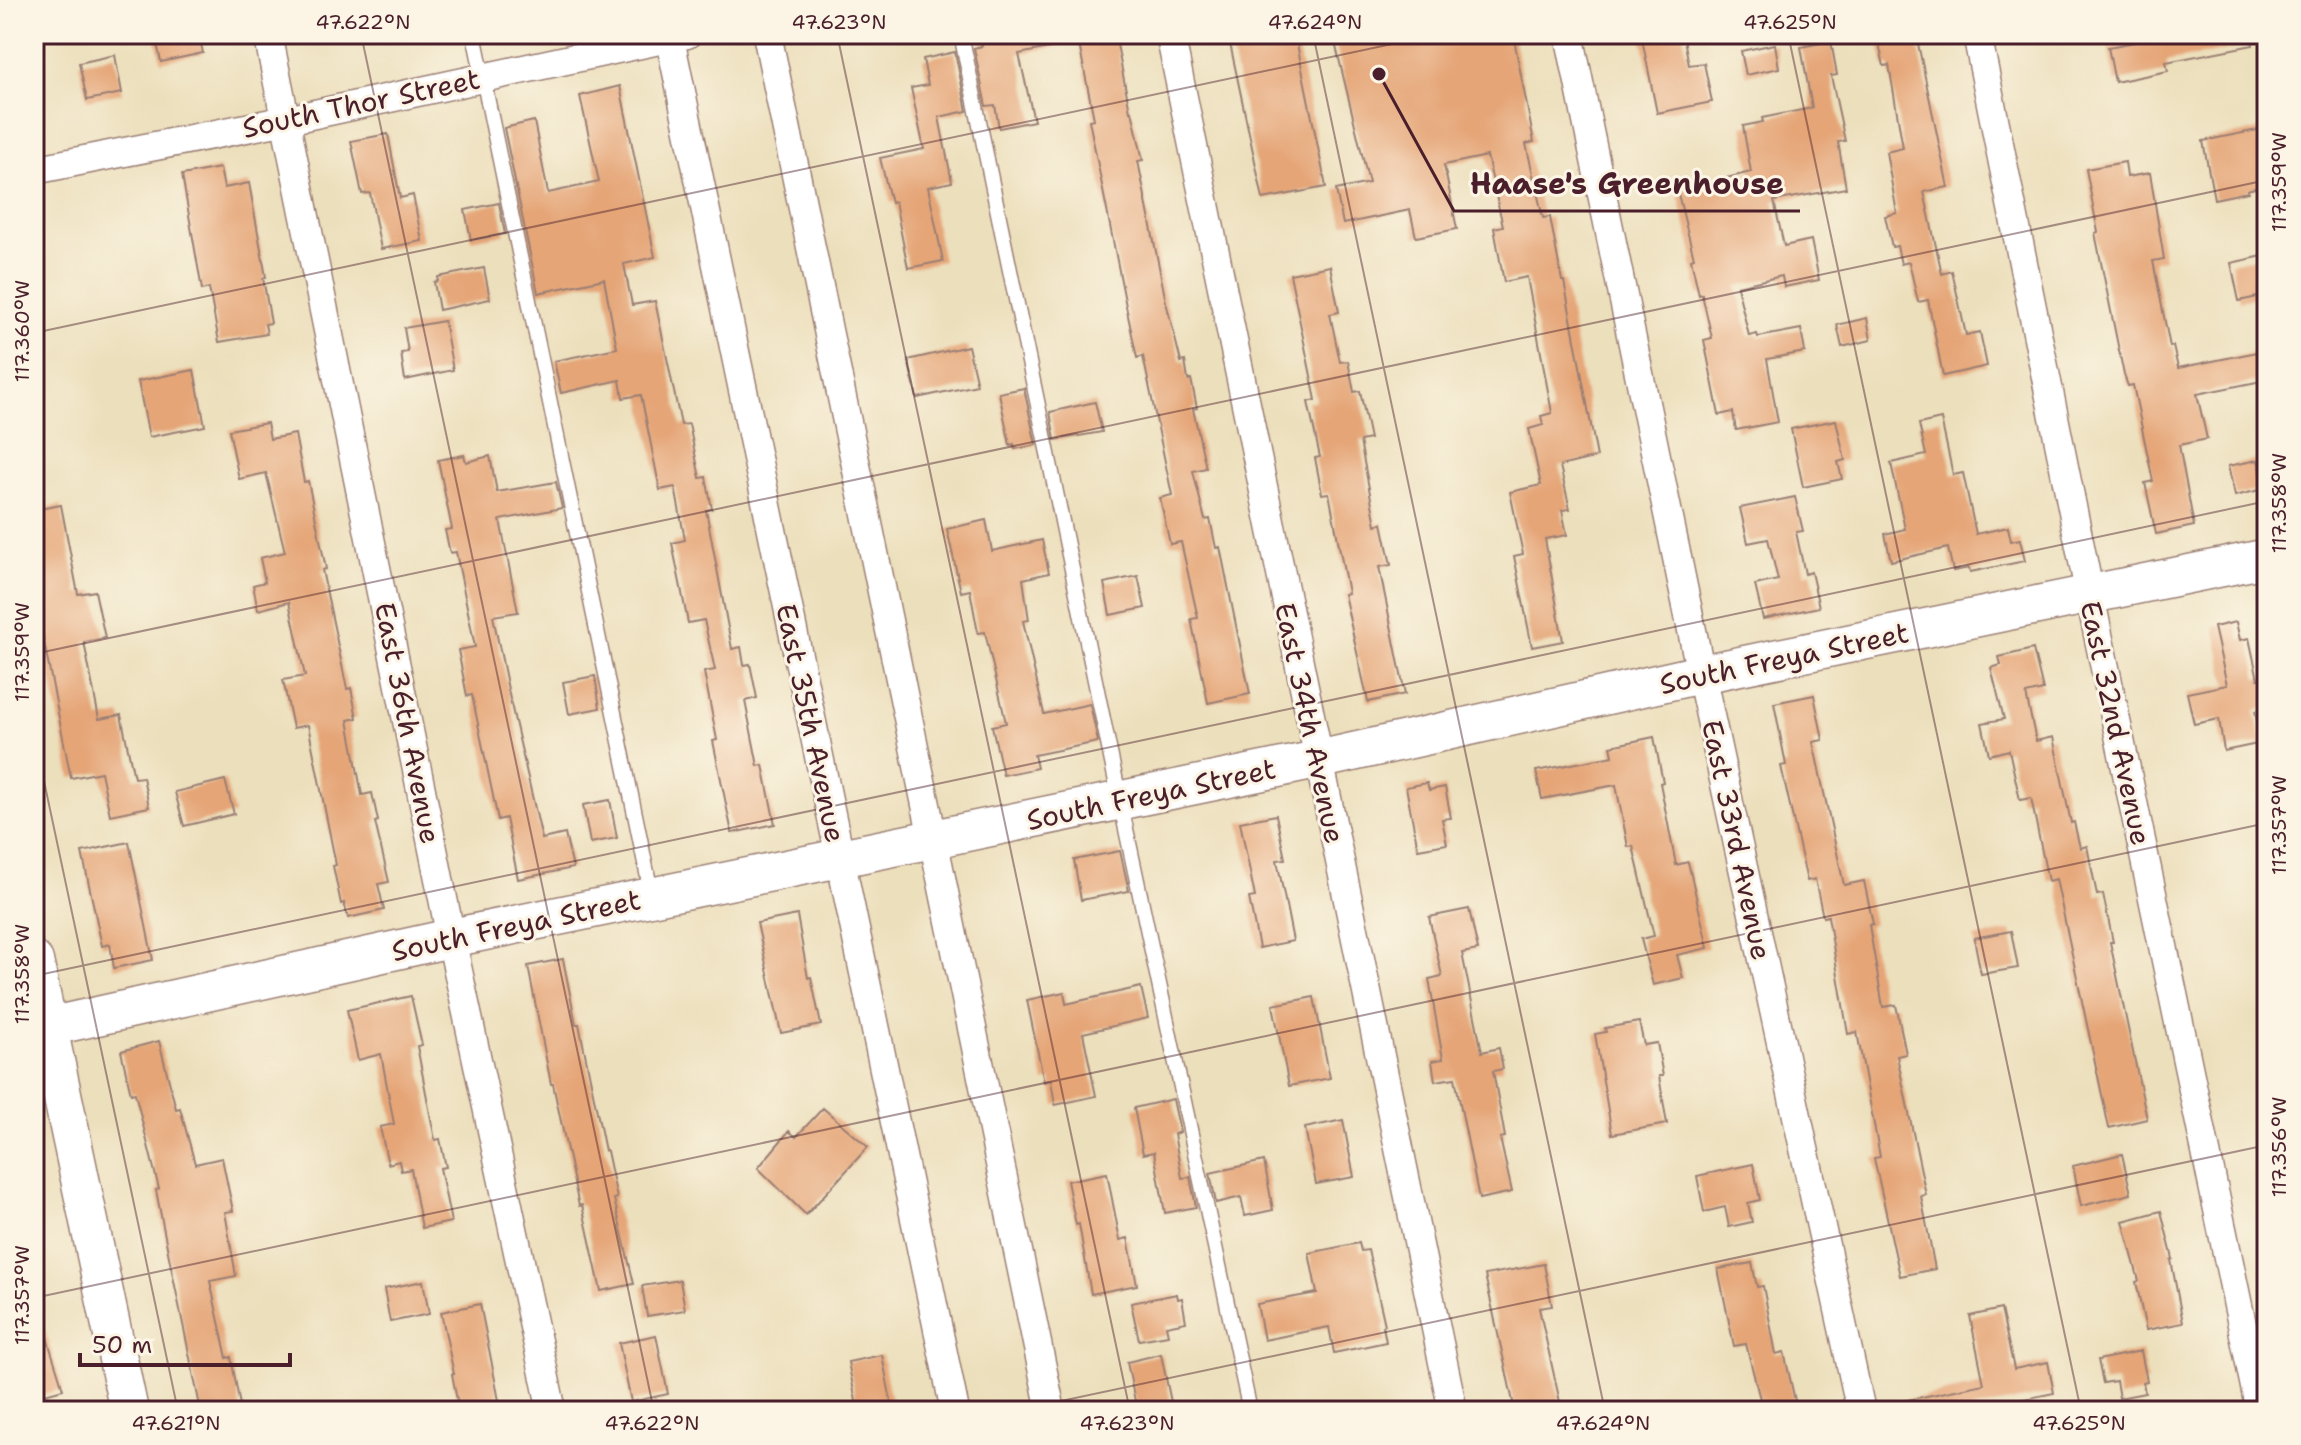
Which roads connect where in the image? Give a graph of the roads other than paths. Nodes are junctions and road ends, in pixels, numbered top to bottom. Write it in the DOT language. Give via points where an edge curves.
graph roads {
  1 [pos="268,34"];
  2 [pos="474,34"];
  3 [pos="767,34"];
  4 [pos="961,34"];
  5 [pos="1170,34"];
  6 [pos="1569,34"];
  7 [pos="1977,34"];
  8 [pos="675,35"];
  9 [pos="483,77"];
  10 [pos="287,120"];
  11 [pos="34,170"];
  12 [pos="2267,558"];
  13 [pos="2090,596"];
  14 [pos="1701,674"];
  15 [pos="1317,760"];
  16 [pos="1120,801"];
  17 [pos="932,839"];
  18 [pos="839,860"];
  19 [pos="652,897"];
  20 [pos="451,938"];
  21 [pos="34,961"];
  22 [pos="41,1028"];
  23 [pos="129,1411"];
  24 [pos="552,1411"];
  25 [pos="955,1411"];
  26 [pos="1051,1411"];
  27 [pos="1250,1411"];
  28 [pos="1453,1411"];
  29 [pos="1861,1411"];
  30 [pos="2260,1411"];
  1 -- 10 [label="street, East 36th Avenue"];
  2 -- 9 [label="lane"];
  3 -- 17 [label="street"];
  4 -- 16 [label="lane"];
  5 -- 15 [label="street, East 34th Avenue"];
  6 -- 14 [label="street, East 33rd Avenue"];
  7 -- 13 [label="street, East 32nd Avenue"];
  8 -- 9 [label="street, South Thor Street"];
  8 -- 18 [label="street, East 35th Avenue"];
  9 -- 10 [label="street, South Thor Street"];
  9 -- 19 [label="lane"];
  10 -- 11 [label="street, South Thor Street"];
  10 -- 20 [label="street, East 36th Avenue"];
  12 -- 13 [label="main road, South Freya Street"];
  13 -- 14 [label="main road, South Freya Street"];
  13 -- 30 [label="street, East 32nd Avenue"];
  14 -- 15 [label="main road, South Freya Street"];
  14 -- 29 [label="street, East 33rd Avenue"];
  15 -- 16 [label="main road, South Freya Street"];
  15 -- 28 [label="street, East 34th Avenue"];
  16 -- 17 [label="main road, South Freya Street"];
  16 -- 27 [label="lane"];
  17 -- 18 [label="main road, South Freya Street"];
  17 -- 26 [label="street"];
  18 -- 19 [label="main road, South Freya Street"];
  18 -- 25 [label="street, East 35th Avenue"];
  19 -- 20 [label="main road, South Freya Street"];
  20 -- 22 [label="main road, South Freya Street"];
  20 -- 24 [label="street, East 36th Avenue"];
  21 -- 22 [label="main road"];
  22 -- 23 [label="main road"];
}
